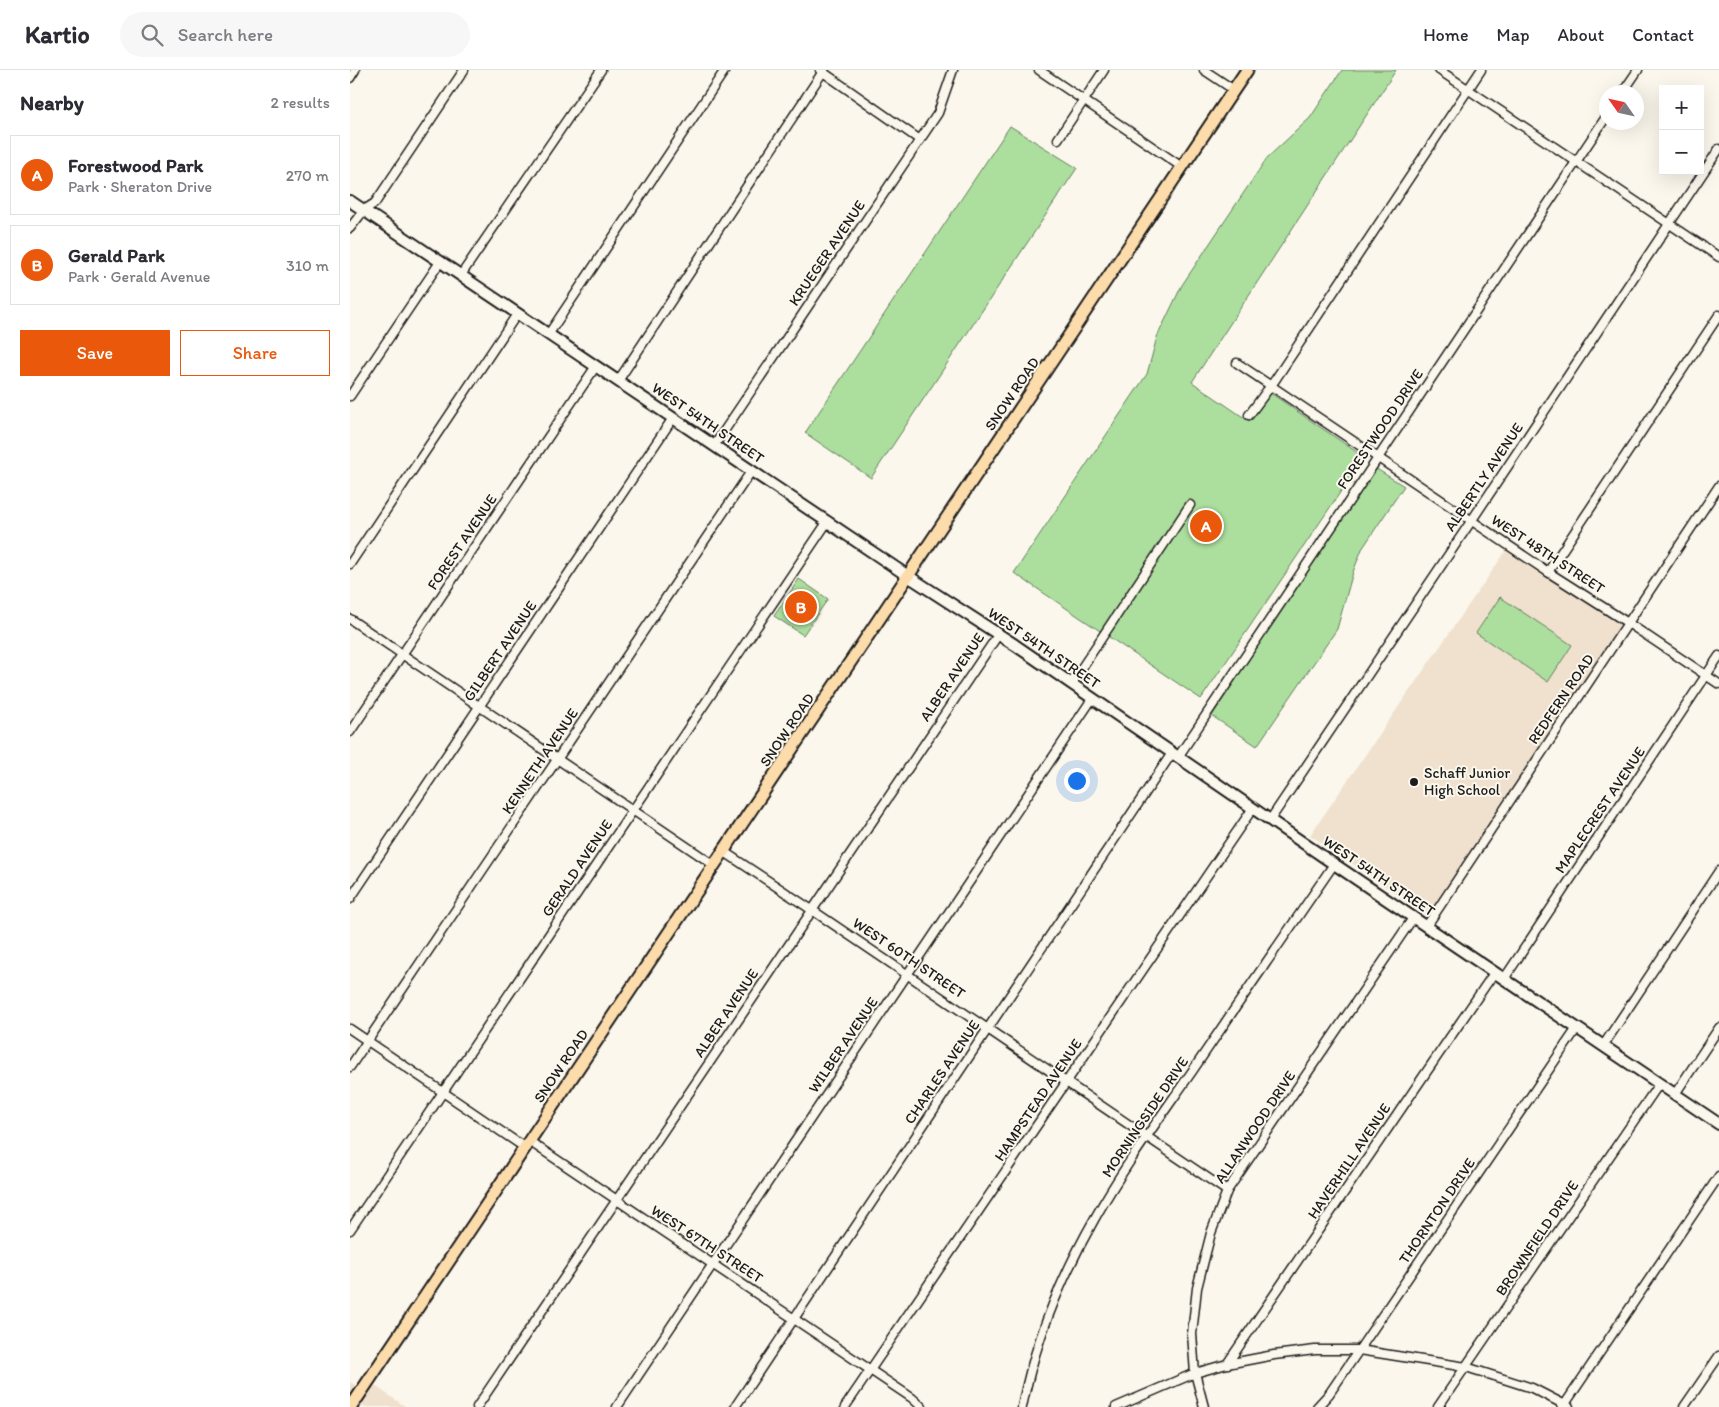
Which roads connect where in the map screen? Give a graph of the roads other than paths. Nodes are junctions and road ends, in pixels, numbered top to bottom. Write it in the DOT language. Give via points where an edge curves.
graph roads {
  1 [pos="355,70"];
  2 [pos="464,70"];
  3 [pos="601,70"];
  4 [pos="725,70"];
  5 [pos="952,70"];
  6 [pos="1039,70"];
  7 [pos="1104,70"];
  8 [pos="1204,70"];
  9 [pos="1247,70"];
  10 [pos="1439,70"];
  11 [pos="1481,70"];
  12 [pos="1638,70"];
  13 [pos="822,71"];
  14 [pos="350,78"];
  15 [pos="1628,85"];
  16 [pos="1234,90"];
  17 [pos="1468,90"];
  18 [pos="1084,100"];
  19 [pos="1599,128"];
  20 [pos="1058,139"];
  21 [pos="920,140"];
  22 [pos="1719,149"];
  23 [pos="1576,163"];
  24 [pos="1182,167"];
  25 [pos="350,201"];
  26 [pos="364,210"];
  27 [pos="1669,224"];
  28 [pos="350,228"];
  29 [pos="1719,257"];
  30 [pos="440,262"];
  31 [pos="460,275"];
  32 [pos="517,314"];
  33 [pos="1719,315"];
  34 [pos="548,334"];
  35 [pos="1237,363"];
  36 [pos="596,366"];
  37 [pos="618,381"];
  38 [pos="1271,385"];
  39 [pos="350,396"];
  40 [pos="1249,415"];
  41 [pos="673,418"];
  42 [pos="714,446"];
  43 [pos="1378,457"];
  44 [pos="752,470"];
  45 [pos="1719,486"];
  46 [pos="1190,505"];
  47 [pos="1472,520"];
  48 [pos="828,522"];
  49 [pos="350,564"];
  50 [pos="1548,572"];
  51 [pos="908,576"];
  52 [pos="350,619"];
  53 [pos="1628,623"];
  54 [pos="998,635"];
  55 [pos="402,654"];
  56 [pos="1719,656"];
  57 [pos="1706,676"];
  58 [pos="1071,684"];
  59 [pos="1719,684"];
  60 [pos="1092,699"];
  61 [pos="479,706"];
  62 [pos="350,732"];
  63 [pos="1175,755"];
  64 [pos="557,759"];
  65 [pos="1253,808"];
  66 [pos="633,811"];
  67 [pos="1270,820"];
  68 [pos="723,851"];
  69 [pos="1334,864"];
  70 [pos="714,865"];
  71 [pos="1719,870"];
  72 [pos="350,899"];
  73 [pos="812,910"];
  74 [pos="1413,918"];
  75 [pos="1426,927"];
  76 [pos="1494,972"];
  77 [pos="907,974"];
  78 [pos="1504,979"];
  79 [pos="988,1028"];
  80 [pos="1577,1028"];
  81 [pos="1719,1028"];
  82 [pos="350,1029"];
  83 [pos="368,1041"];
  84 [pos="1603,1046"];
  85 [pos="350,1067"];
  86 [pos="1066,1083"];
  87 [pos="1659,1084"];
  88 [pos="443,1092"];
  89 [pos="1675,1094"];
  90 [pos="1719,1124"];
  91 [pos="1147,1137"];
  92 [pos="527,1144"];
  93 [pos="1719,1176"];
  94 [pos="1227,1191"];
  95 [pos="617,1201"];
  96 [pos="350,1230"];
  97 [pos="714,1264"];
  98 [pos="794,1318"];
  99 [pos="1359,1350"];
  100 [pos="1719,1356"];
  101 [pos="1227,1364"];
  102 [pos="1466,1367"];
  103 [pos="870,1370"];
  104 [pos="1195,1373"];
  105 [pos="1566,1406"];
  106 [pos="351,1407"];
  107 [pos="477,1407"];
  108 [pos="617,1407"];
  109 [pos="735,1407"];
  110 [pos="845,1407"];
  111 [pos="922,1407"];
  112 [pos="1022,1407"];
  113 [pos="1116,1407"];
  114 [pos="1204,1407"];
  115 [pos="1317,1407"];
  116 [pos="1438,1407"];
  117 [pos="1684,1407"];
  1 -- 14 [label="street"];
  2 -- 26 [label="street" via="375,203"];
  3 -- 31 [label="street"];
  4 -- 34 [label="street"];
  5 -- 21 [label="street, KRUEGER AVENUE" via="938,113"];
  6 -- 18 [label="street"];
  7 -- 18 [label="street"];
  8 -- 16 [label="street"];
  9 -- 16 [label="main road, SNOW ROAD"];
  10 -- 17 [label="street"];
  11 -- 17 [label="street"];
  12 -- 15 [label="street"];
  13 -- 21 [label="street"];
  13 -- 37 [label="street"];
  16 -- 24 [label="main road, SNOW ROAD"];
  17 -- 23 [label="street"];
  17 -- 38 [label="street"];
  18 -- 20 [label="street"];
  18 -- 24 [label="street"];
  19 -- 23 [label="street, FORESTWOOD DRIVE"];
  21 -- 42 [label="street, KRUEGER AVENUE"];
  22 -- 27 [label="street, ALBERTLY AVENUE"];
  23 -- 27 [label="street"];
  23 -- 43 [label="street, FORESTWOOD DRIVE"];
  24 -- 51 [label="main road, SNOW ROAD"];
  25 -- 26 [label="street, WEST 54TH STREET"];
  26 -- 28 [label="street"];
  26 -- 30 [label="street, WEST 54TH STREET"];
  27 -- 29 [label="street"];
  27 -- 47 [label="street, ALBERTLY AVENUE"];
  30 -- 31 [label="street, WEST 54TH STREET"];
  30 -- 39 [label="street"];
  31 -- 32 [label="street, WEST 54TH STREET"];
  32 -- 34 [label="street, WEST 54TH STREET"];
  32 -- 49 [label="street"];
  33 -- 50 [label="street"];
  34 -- 36 [label="street, WEST 54TH STREET"];
  35 -- 38 [label="street, WEST 48TH STREET"];
  36 -- 37 [label="street, WEST 54TH STREET"];
  36 -- 55 [label="street, FOREST AVENUE"];
  37 -- 41 [label="street, WEST 54TH STREET"];
  38 -- 40 [label="street"];
  38 -- 43 [label="street, WEST 48TH STREET"];
  41 -- 42 [label="street, WEST 54TH STREET"];
  41 -- 61 [label="street, GILBERT AVENUE"];
  42 -- 44 [label="street, WEST 54TH STREET"];
  43 -- 47 [label="street, WEST 48TH STREET"];
  43 -- 63 [label="street, FORESTWOOD DRIVE"];
  44 -- 48 [label="street, WEST 54TH STREET"];
  44 -- 64 [label="street, KENNETH AVENUE"];
  45 -- 53 [label="street, REDFERN ROAD"];
  46 -- 58 [label="street"];
  47 -- 50 [label="street, WEST 48TH STREET"];
  47 -- 67 [label="street, ALBERTLY AVENUE"];
  48 -- 51 [label="street, WEST 54TH STREET"];
  48 -- 66 [label="street, GERALD AVENUE"];
  50 -- 53 [label="street, WEST 48TH STREET"];
  51 -- 54 [label="street, WEST 54TH STREET"];
  51 -- 68 [label="main road, SNOW ROAD"];
  52 -- 55 [label="street"];
  53 -- 57 [label="street, WEST 48TH STREET"];
  53 -- 75 [label="street, REDFERN ROAD"];
  54 -- 58 [label="street, WEST 54TH STREET"];
  54 -- 73 [label="street, ALBER AVENUE"];
  55 -- 61 [label="street"];
  55 -- 62 [label="street, FOREST AVENUE"];
  56 -- 57 [label="street, MAPLECREST AVENUE"];
  57 -- 59 [label="street, WEST 48TH STREET"];
  57 -- 78 [label="street, MAPLECREST AVENUE"];
  58 -- 60 [label="street, WEST 54TH STREET"];
  60 -- 63 [label="street, WEST 54TH STREET"];
  60 -- 77 [label="street, WILBER AVENUE"];
  61 -- 64 [label="street"];
  61 -- 72 [label="street, GILBERT AVENUE"];
  63 -- 65 [label="street, WEST 54TH STREET"];
  63 -- 79 [label="street, CHARLES AVENUE"];
  64 -- 66 [label="street"];
  64 -- 83 [label="street, KENNETH AVENUE"];
  65 -- 67 [label="street, WEST 54TH STREET"];
  65 -- 86 [label="street, HAMPSTEAD AVENUE"];
  66 -- 70 [label="street"];
  66 -- 88 [label="street, GERALD AVENUE"];
  67 -- 69 [label="street, WEST 54TH STREET"];
  68 -- 70 [label="main road, SNOW ROAD"];
  68 -- 73 [label="street, WEST 60TH STREET"];
  69 -- 74 [label="street, WEST 54TH STREET"];
  69 -- 91 [label="street, MORNINGSIDE DRIVE"];
  70 -- 92 [label="main road, SNOW ROAD"];
  71 -- 84 [label="street"];
  73 -- 77 [label="street, WEST 60TH STREET"];
  73 -- 95 [label="street, ALBER AVENUE"];
  74 -- 75 [label="street, WEST 54TH STREET"];
  74 -- 94 [label="street, ALLANWOOD DRIVE"];
  75 -- 76 [label="street, WEST 54TH STREET"];
  76 -- 78 [label="street, WEST 54TH STREET"];
  76 -- 101 [label="street, HAVERHILL AVENUE"];
  77 -- 79 [label="street, WEST 60TH STREET"];
  77 -- 97 [label="street, WILBER AVENUE"];
  78 -- 80 [label="street, WEST 54TH STREET"];
  79 -- 86 [label="street, WEST 60TH STREET"];
  79 -- 98 [label="street, CHARLES AVENUE"];
  80 -- 84 [label="street, WEST 54TH STREET"];
  80 -- 99 [label="street, THORNTON DRIVE"];
  81 -- 89 [label="street"];
  82 -- 83 [label="street, WEST 67TH STREET"];
  83 -- 85 [label="street, KENNETH AVENUE"];
  83 -- 88 [label="street, WEST 67TH STREET"];
  84 -- 87 [label="street, WEST 54TH STREET"];
  86 -- 91 [label="street, WEST 60TH STREET"];
  86 -- 103 [label="street, HAMPSTEAD AVENUE"];
  87 -- 89 [label="street, WEST 54TH STREET"];
  87 -- 102 [label="street, BROWNFIELD DRIVE"];
  88 -- 92 [label="street, WEST 67TH STREET"];
  88 -- 96 [label="street, GERALD AVENUE"];
  89 -- 90 [label="street, WEST 54TH STREET"];
  91 -- 94 [label="street, WEST 60TH STREET"];
  91 -- 112 [label="street, MORNINGSIDE DRIVE" via="1096,1217 1066,1273 1046,1324"];
  92 -- 95 [label="street, WEST 67TH STREET"];
  92 -- 106 [label="main road, SNOW ROAD"];
  93 -- 105 [label="street"];
  94 -- 104 [label="street, ALLANWOOD DRIVE" via="1211,1233 1197,1288 1192,1334"];
  95 -- 97 [label="street, WEST 67TH STREET"];
  95 -- 107 [label="street, ALBER AVENUE"];
  97 -- 98 [label="street, WEST 67TH STREET"];
  97 -- 108 [label="street, WILBER AVENUE"];
  98 -- 103 [label="street, WEST 67TH STREET"];
  98 -- 109 [label="street, CHARLES AVENUE"];
  99 -- 101 [label="street" via="1315,1350"];
  99 -- 102 [label="street"];
  99 -- 115 [label="street, THORNTON DRIVE"];
  100 -- 117 [label="street"];
  101 -- 104 [label="street"];
  102 -- 105 [label="street" via="1532,1388"];
  102 -- 116 [label="street, BROWNFIELD DRIVE"];
  103 -- 110 [label="street, HAMPSTEAD AVENUE"];
  103 -- 111 [label="street, WEST 67TH STREET"];
  104 -- 113 [label="street"];
  104 -- 114 [label="street, ALLANWOOD DRIVE"];
}
